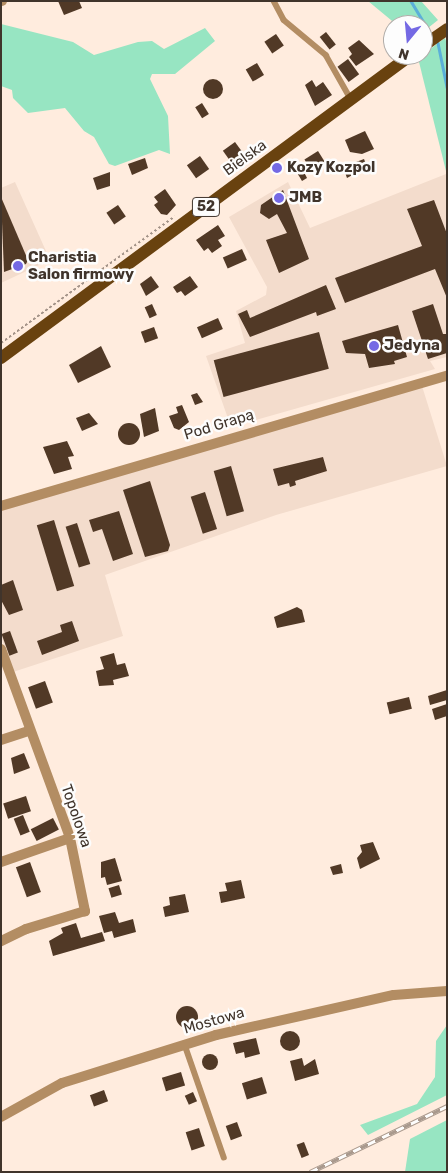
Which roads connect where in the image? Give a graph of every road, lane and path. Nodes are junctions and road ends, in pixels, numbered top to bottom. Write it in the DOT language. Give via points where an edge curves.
graph roads {
  1 [pos="274,1"];
  2 [pos="447,29"];
  3 [pos="433,39"];
  4 [pos="397,65"];
  5 [pos="351,99"];
  6 [pos="177,215"];
  7 [pos="1,343"];
  8 [pos="1,358"];
  9 [pos="447,376"];
  10 [pos="1,506"];
  11 [pos="1,649"];
  12 [pos="28,731"];
  13 [pos="1,740"];
  14 [pos="70,838"];
  15 [pos="1,862"];
  16 [pos="1,941"];
  17 [pos="447,991"];
  18 [pos="185,1045"];
  19 [pos="1,1117"];
  20 [pos="224,1157"];
  1 -- 5 [label="lane" via="284,20 326,56"];
  2 -- 3 [label="main road"];
  4 -- 5 [label="main road, Bielska / 52"];
  5 -- 8 [label="main road, Bielska / 52"];
  6 -- 7 [label="path"];
  9 -- 10 [label="street, Pod Grapą"];
  11 -- 12 [label="street, Topolowa"];
  12 -- 13 [label="street"];
  12 -- 14 [label="street, Topolowa"];
  14 -- 15 [label="street"];
  14 -- 16 [label="street, Topolowa" via="85,911 26,929"];
  17 -- 18 [label="street, Mostowa" via="394,995 307,1012"];
  18 -- 19 [label="street, Mostowa" via="62,1083"];
  18 -- 20 [label="lane"];
}
